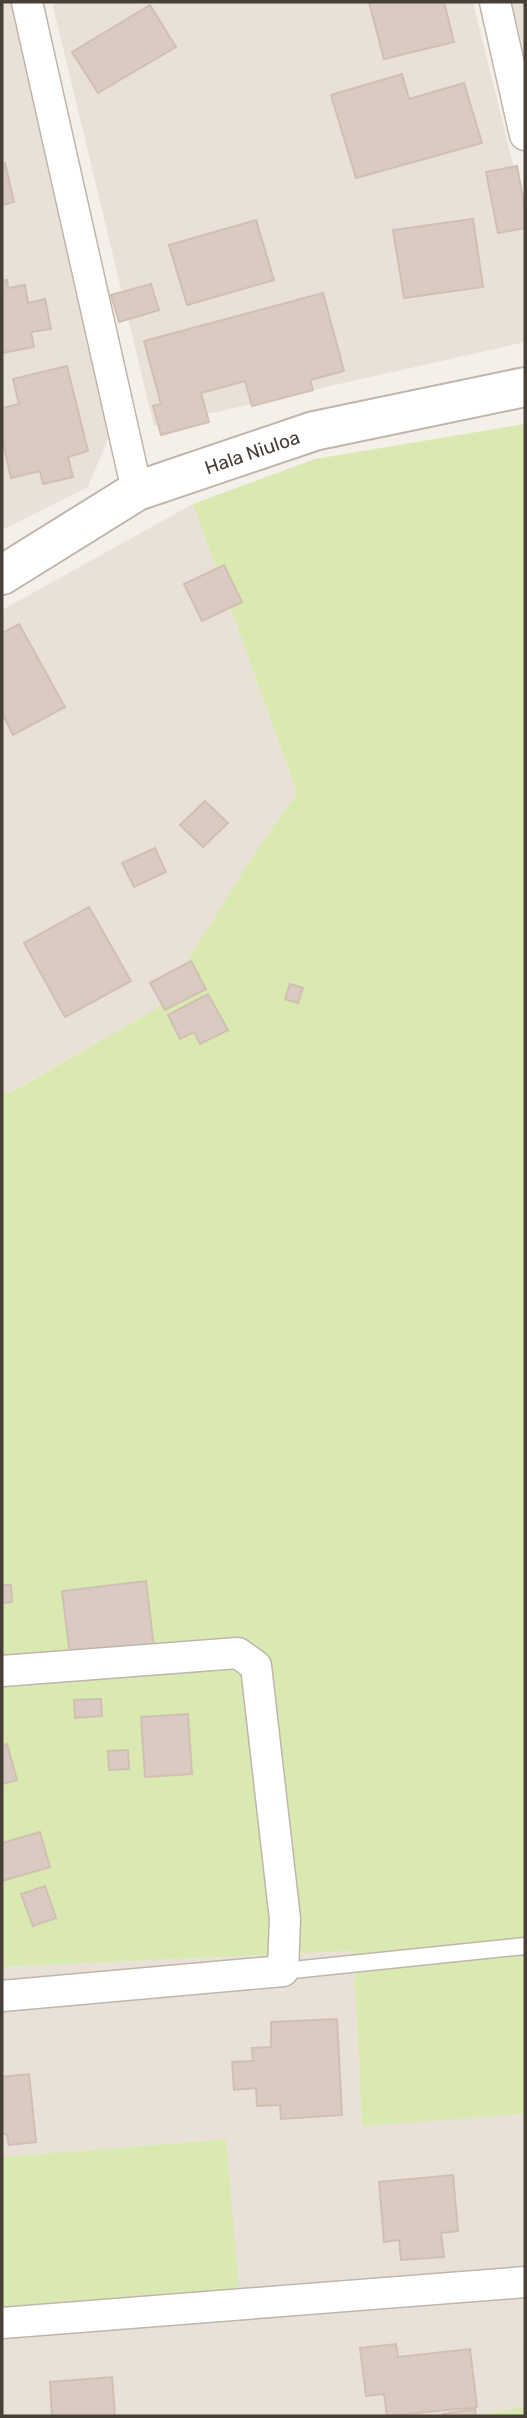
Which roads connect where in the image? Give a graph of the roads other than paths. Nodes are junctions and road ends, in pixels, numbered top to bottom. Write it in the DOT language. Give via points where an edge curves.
graph roads {
  1 [pos="27,2"];
  2 [pos="495,2"];
  3 [pos="525,135"];
  4 [pos="525,387"];
  5 [pos="137,491"];
  6 [pos="2,575"];
  7 [pos="2,1671"];
  8 [pos="525,1946"];
  9 [pos="283,1970"];
  10 [pos="2,1996"];
  11 [pos="525,2281"];
  12 [pos="2,2323"];
  1 -- 5 [label="street"];
  2 -- 3 [label="street"];
  4 -- 5 [label="street, Hala Niuloa" via="314,431"];
  5 -- 6 [label="street, Hala Niuloa"];
  7 -- 9 [label="street" via="239,1653 256,1666 285,1919"];
  8 -- 9 [label="lane"];
  9 -- 10 [label="street"];
  11 -- 12 [label="street"];
}
